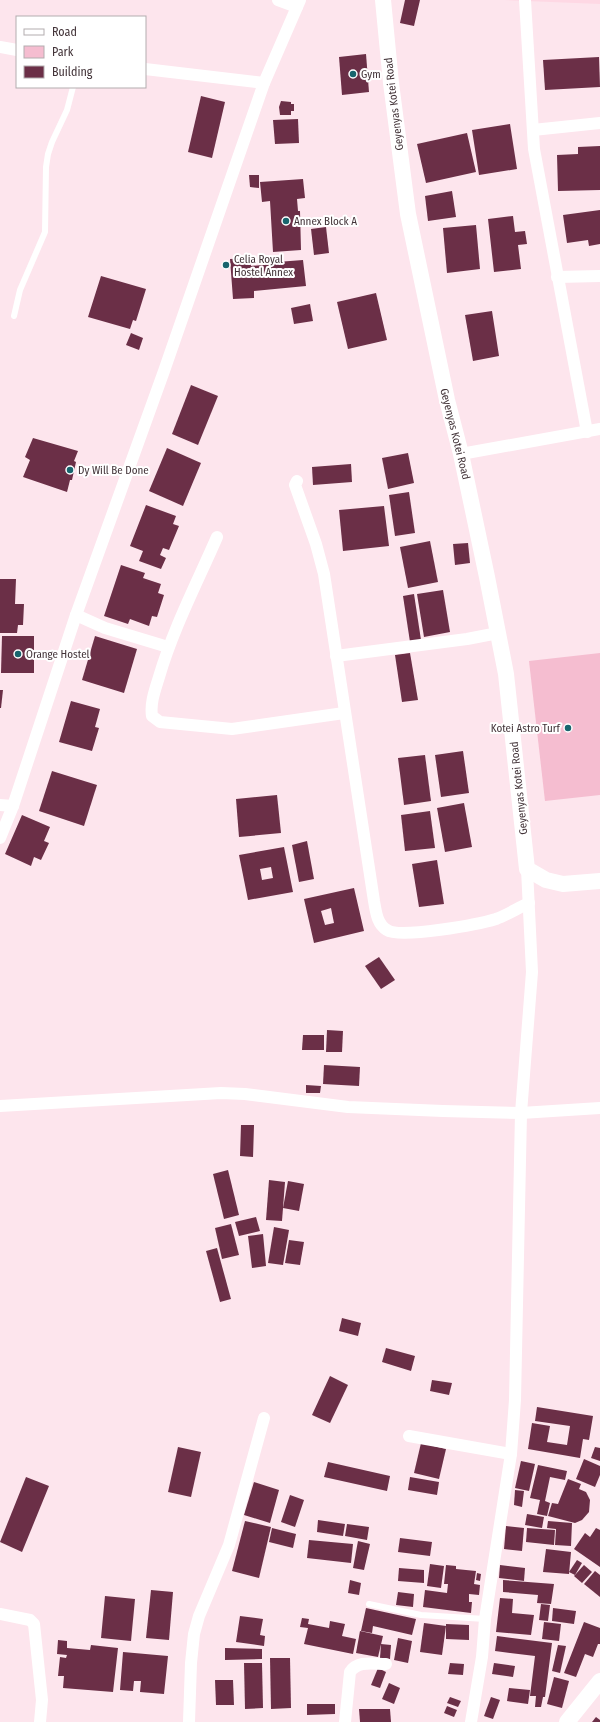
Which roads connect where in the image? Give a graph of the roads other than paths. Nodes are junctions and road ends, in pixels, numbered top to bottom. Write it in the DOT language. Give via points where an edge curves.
graph roads {
  1 [pos="278,0"];
  2 [pos="383,0"];
  3 [pos="525,0"];
  4 [pos="298,3"];
  5 [pos="0,47"];
  6 [pos="16,50"];
  7 [pos="146,69"];
  8 [pos="264,83"];
  9 [pos="73,88"];
  10 [pos="600,123"];
  11 [pos="533,130"];
  12 [pos="600,276"];
  13 [pos="557,277"];
  14 [pos="14,316"];
  15 [pos="600,429"];
  16 [pos="587,432"];
  17 [pos="461,454"];
  18 [pos="297,481"];
  19 [pos="218,537"];
  20 [pos="76,615"];
  21 [pos="498,634"];
  22 [pos="168,647"];
  23 [pos="336,656"];
  24 [pos="344,713"];
  25 [pos="0,805"];
  26 [pos="13,806"];
  27 [pos="0,838"];
  28 [pos="527,869"];
  29 [pos="600,881"];
  30 [pos="529,903"];
  31 [pos="0,1106"];
  32 [pos="600,1108"];
  33 [pos="521,1113"];
  34 [pos="264,1418"];
  35 [pos="409,1436"];
  36 [pos="511,1454"];
  37 [pos="369,1604"];
  38 [pos="0,1614"];
  39 [pos="485,1619"];
  40 [pos="386,1664"];
  41 [pos="600,1681"];
  42 [pos="40,1722"];
  43 [pos="189,1722"];
  44 [pos="345,1722"];
  45 [pos="471,1722"];
  46 [pos="567,1722"];
  1 -- 4 [label="street"];
  2 -- 17 [label="street, Geyenyas Kotei Road" via="408,214 447,400"];
  3 -- 11 [label="street"];
  4 -- 8 [label="street"];
  5 -- 6 [label="street"];
  7 -- 8 [label="street"];
  8 -- 20 [label="street"];
  9 -- 14 [label="lane" via="67,110 48,154 44,232 20,290"];
  10 -- 11 [label="street"];
  11 -- 13 [label="street" via="534,149"];
  12 -- 13 [label="street"];
  13 -- 16 [label="street"];
  15 -- 16 [label="street"];
  16 -- 17 [label="street"];
  17 -- 21 [label="street, Geyenyas Kotei Road"];
  18 -- 23 [label="street" via="295,485 324,574"];
  19 -- 22 [label="street"];
  20 -- 22 [label="street" via="105,628"];
  20 -- 26 [label="street"];
  21 -- 23 [label="street"];
  21 -- 28 [label="street, Geyenyas Kotei Road" via="512,721"];
  22 -- 24 [label="street" via="151,708 152,716 160,722 232,729"];
  23 -- 24 [label="street"];
  24 -- 30 [label="street" via="379,923 389,931 401,933 450,928 496,919"];
  25 -- 26 [label="street"];
  26 -- 27 [label="street"];
  28 -- 29 [label="street" via="546,880 563,884"];
  28 -- 30 [label="street"];
  30 -- 33 [label="street" via="532,972"];
  31 -- 33 [label="street" via="245,1094 348,1107"];
  32 -- 33 [label="street"];
  33 -- 36 [label="street"];
  34 -- 43 [label="street" via="229,1545 194,1634"];
  35 -- 36 [label="street"];
  36 -- 39 [label="street"];
  37 -- 39 [label="lane" via="421,1615"];
  38 -- 42 [label="street" via="30,1620 34,1624 42,1700"];
  39 -- 45 [label="street" via="482,1657"];
  40 -- 44 [label="street" via="363,1663 354,1666 350,1672"];
  41 -- 46 [label="street"];
}
